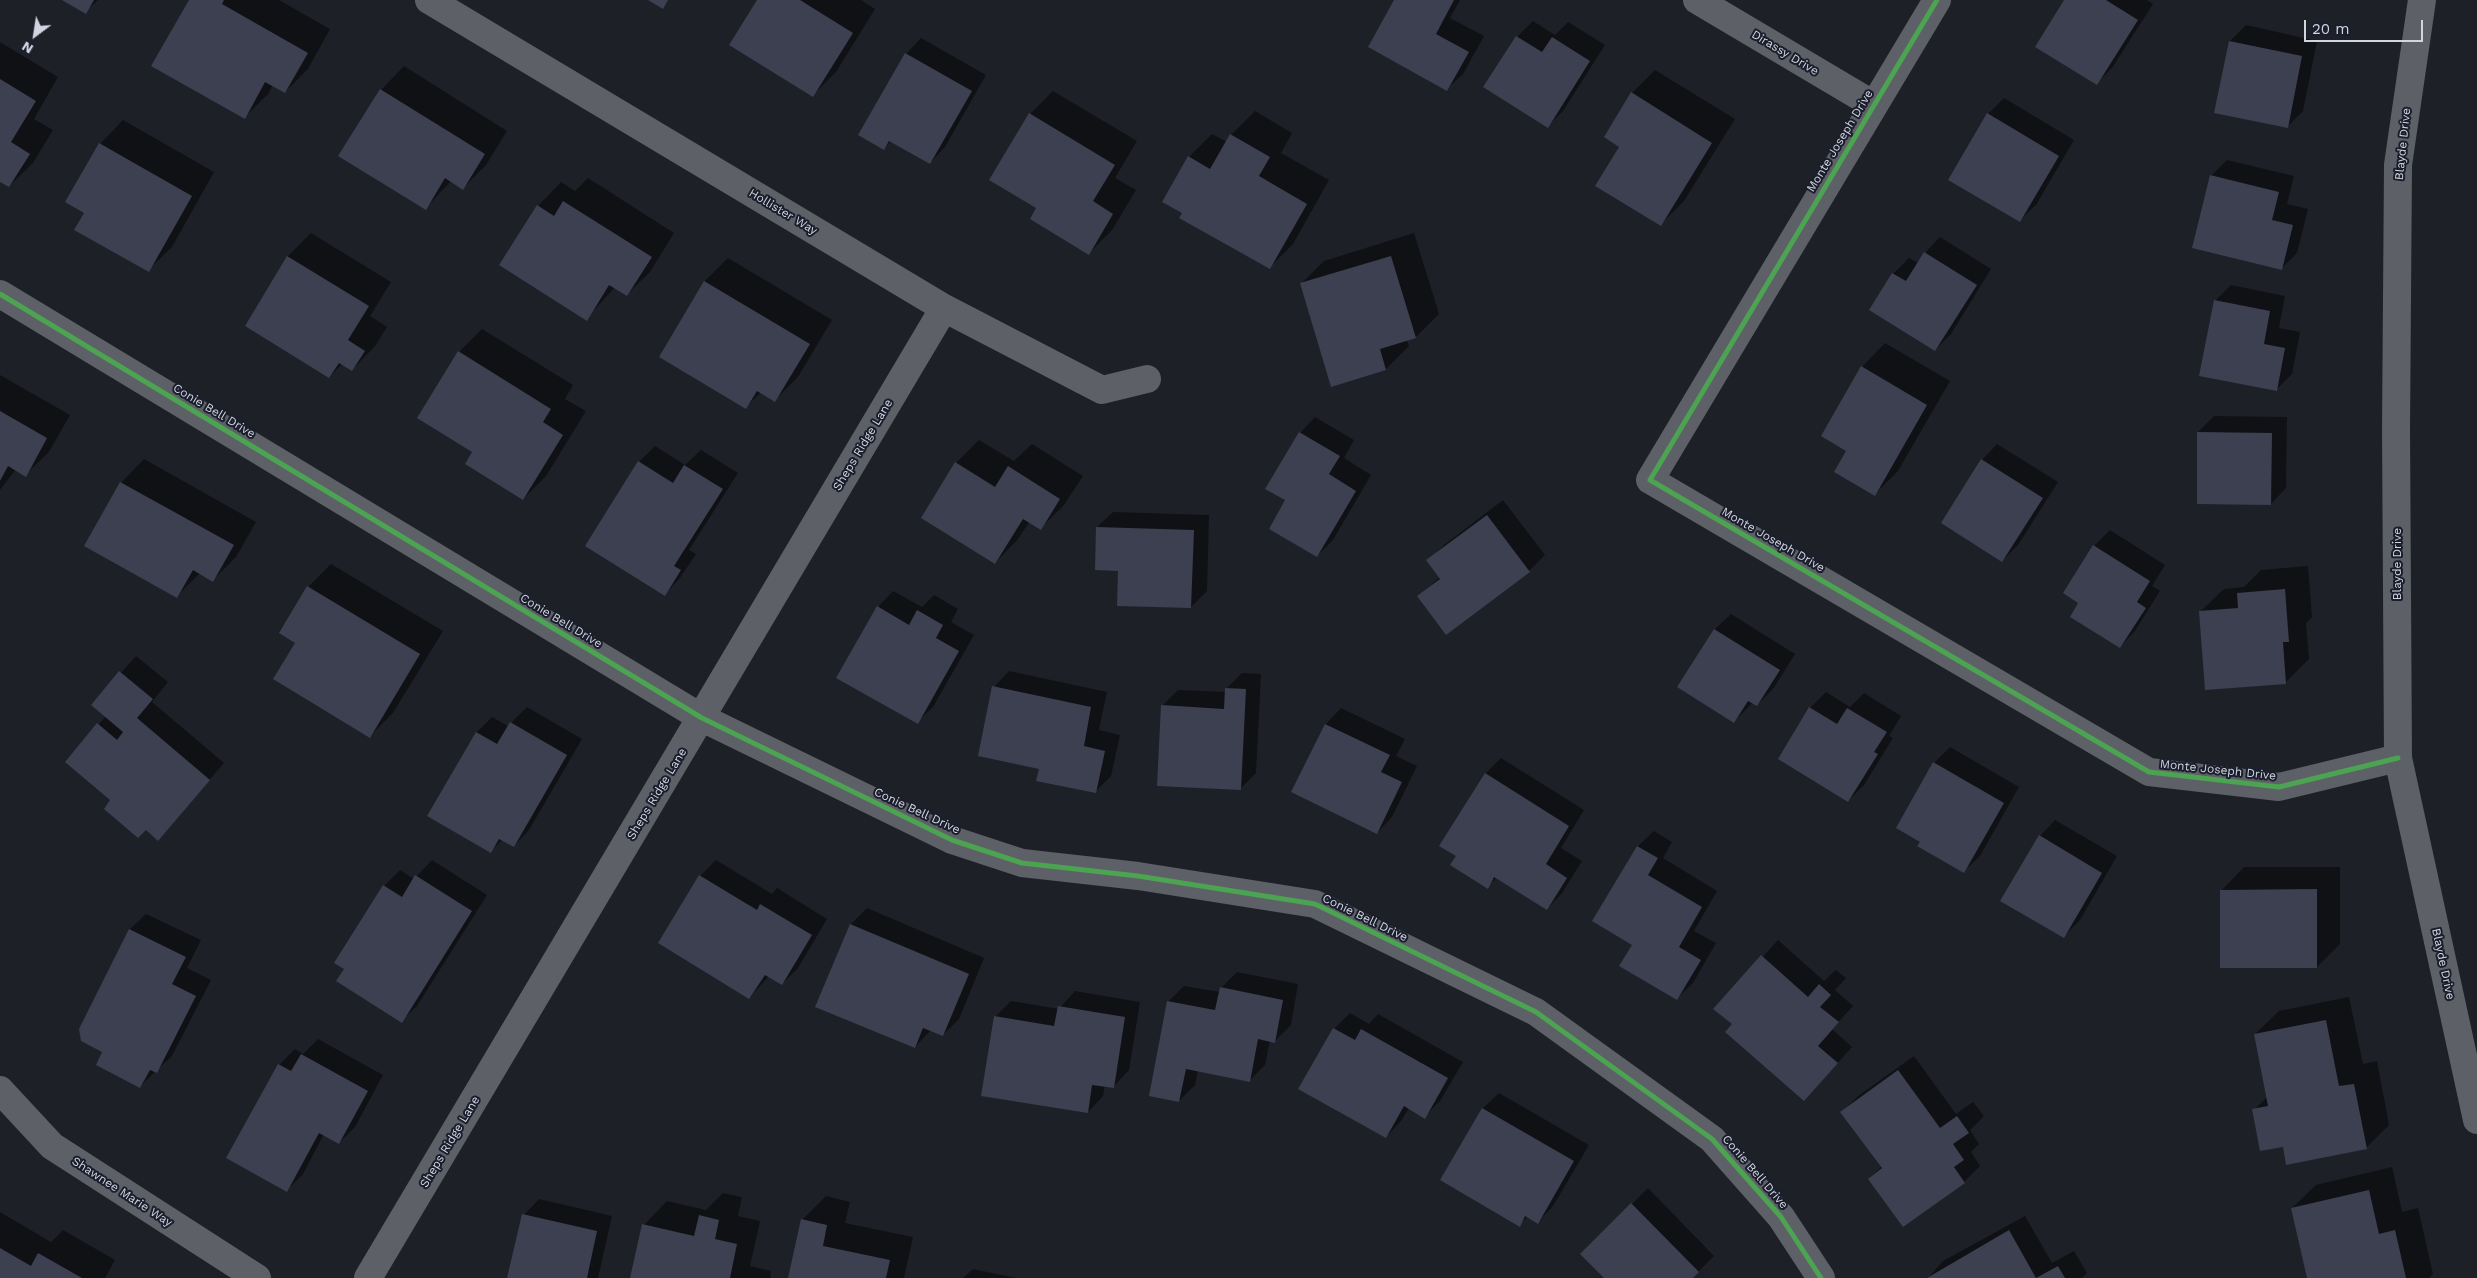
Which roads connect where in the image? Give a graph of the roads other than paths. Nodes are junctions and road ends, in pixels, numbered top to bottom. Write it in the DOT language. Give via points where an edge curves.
graph roads {
  1 [pos="429,0"];
  2 [pos="1697,0"];
  3 [pos="1936,0"];
  4 [pos="2422,0"];
  5 [pos="1874,105"];
  6 [pos="0,294"];
  7 [pos="944,308"];
  8 [pos="1147,379"];
  9 [pos="702,718"];
  10 [pos="2398,758"];
  11 [pos="0,1090"];
  12 [pos="2477,1120"];
  13 [pos="257,1278"];
  14 [pos="368,1278"];
  15 [pos="1821,1278"];
  1 -- 7 [label="street, Hollister Way"];
  2 -- 5 [label="street, Dirassy Drive"];
  3 -- 5 [label="street, Monte Joseph Drive"];
  4 -- 10 [label="street, Blayde Drive" via="2398,165"];
  5 -- 10 [label="street, Monte Joseph Drive" via="1650,480 2149,772 2279,787"];
  6 -- 9 [label="street, Conie Bell Drive"];
  7 -- 8 [label="street, Hollister Way" via="1102,390"];
  7 -- 9 [label="street, Sheps Ridge Lane"];
  9 -- 14 [label="street, Sheps Ridge Lane"];
  9 -- 15 [label="street, Conie Bell Drive" via="952,840 1022,863 1138,876 1315,904 1536,1012 1712,1139 1780,1217"];
  10 -- 12 [label="street, Blayde Drive"];
  11 -- 13 [label="street, Shawnee Marie Way" via="52,1146"];
}
